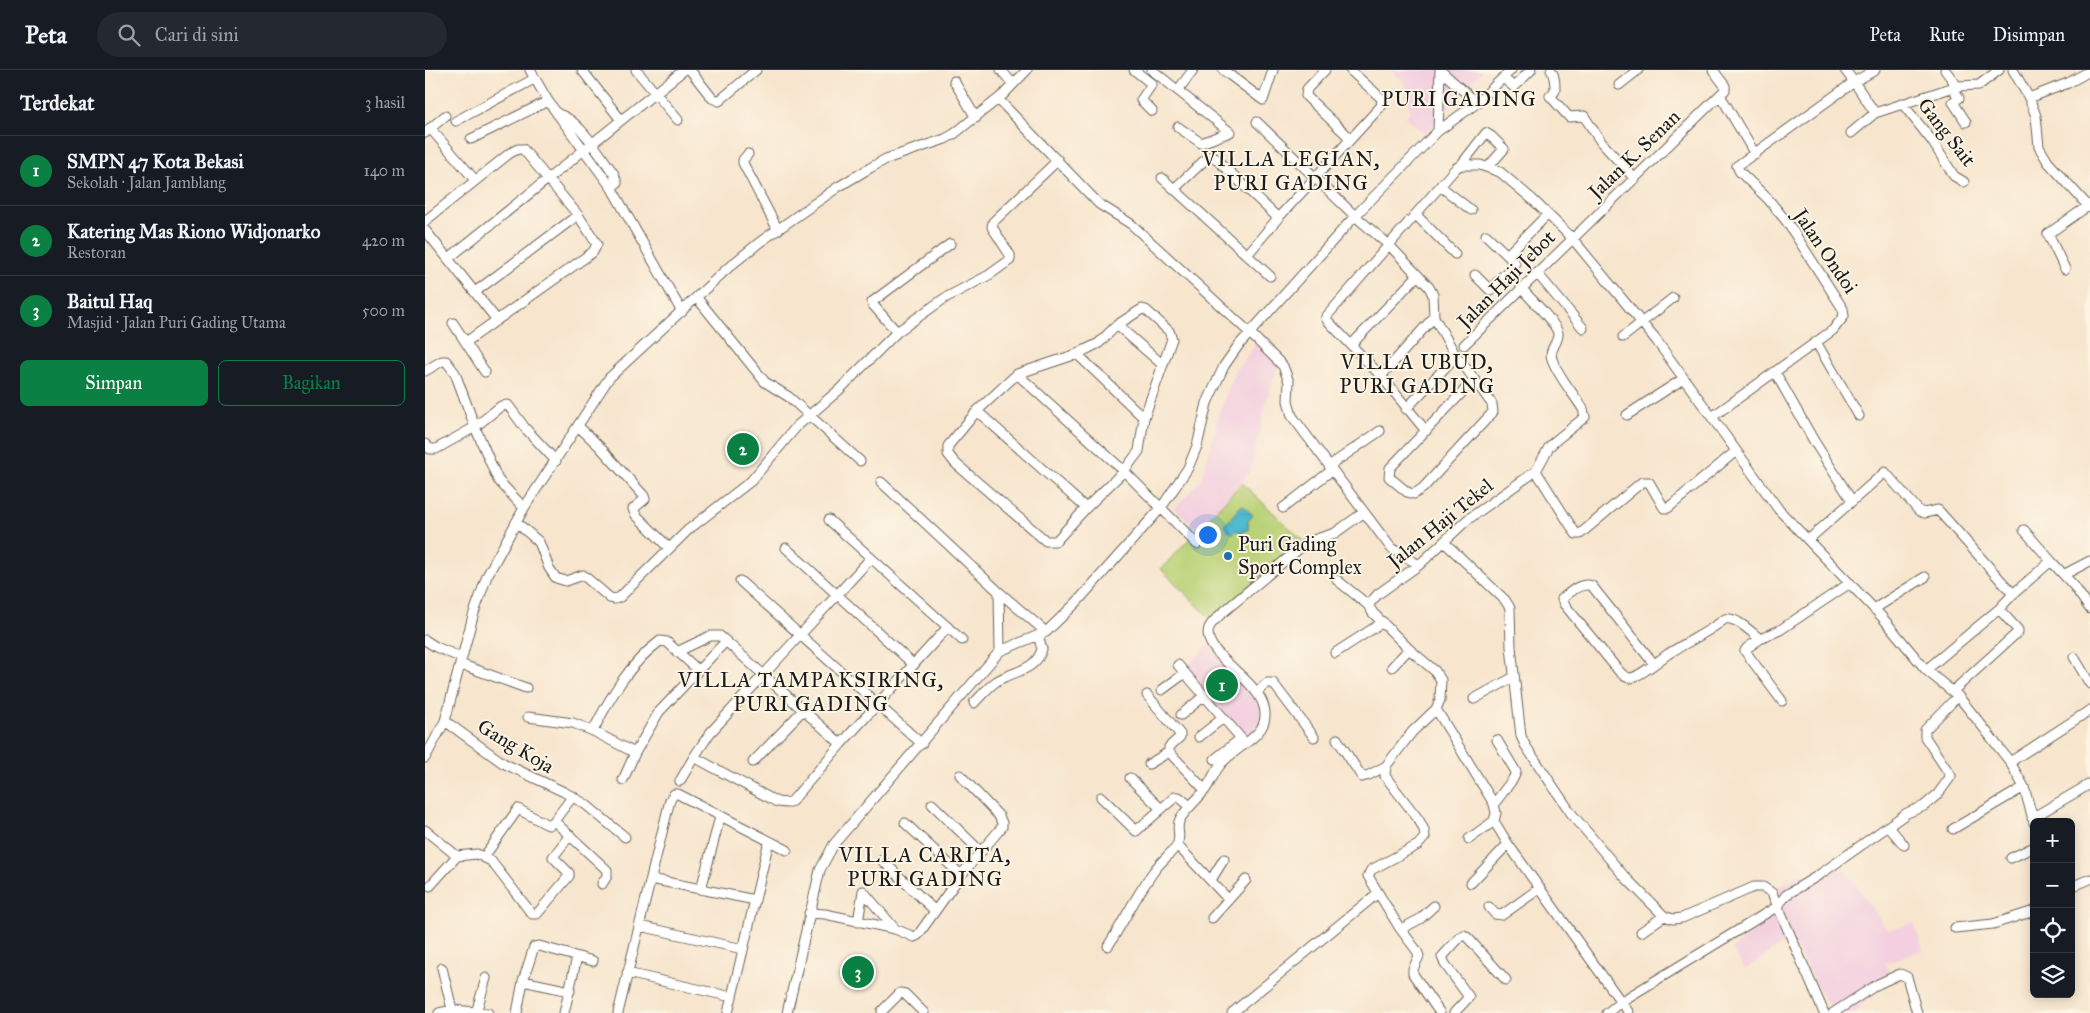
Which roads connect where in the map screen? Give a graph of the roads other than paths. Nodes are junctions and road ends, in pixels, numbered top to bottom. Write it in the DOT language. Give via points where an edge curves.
graph roads {
  1 [pos="530,70"];
  2 [pos="582,70"];
  3 [pos="636,70"];
  4 [pos="684,70"];
  5 [pos="690,70"];
  6 [pos="756,70"];
  7 [pos="1001,70"];
  8 [pos="1027,70"];
  9 [pos="1134,70"];
  10 [pos="1152,70"];
  11 [pos="1193,70"];
  12 [pos="1223,70"];
  13 [pos="1273,70"];
  14 [pos="1325,70"];
  15 [pos="1350,70"];
  16 [pos="1440,70"];
  17 [pos="1511,70"];
  18 [pos="1531,70"];
  19 [pos="1551,70"];
  20 [pos="1638,70"];
  21 [pos="1713,70"];
  22 [pos="1845,70"];
  23 [pos="1875,70"];
  24 [pos="1945,70"];
  25 [pos="1999,70"];
  26 [pos="2013,70"];
  27 [pos="2090,71"];
  28 [pos="1503,78"];
  29 [pos="534,79"];
  30 [pos="954,82"];
  31 [pos="1854,82"];
  32 [pos="1013,84"];
  33 [pos="1619,85"];
  34 [pos="1954,87"];
  35 [pos="1179,90"];
  36 [pos="655,93"];
  37 [pos="1720,95"];
  38 [pos="2029,98"];
  39 [pos="998,99"];
  40 [pos="548,101"];
  41 [pos="1477,103"];
  42 [pos="1902,103"];
  43 [pos="1152,111"];
  44 [pos="1875,113"];
  45 [pos="445,116"];
  46 [pos="976,118"];
  47 [pos="621,120"];
  48 [pos="678,120"];
  49 [pos="456,121"];
  50 [pos="1257,122"];
  51 [pos="1965,122"];
  52 [pos="1178,128"];
  53 [pos="428,131"];
  54 [pos="1438,131"];
  55 [pos="1851,133"];
  56 [pos="471,139"];
  57 [pos="1351,139"];
  58 [pos="588,147"];
  59 [pos="748,154"];
  60 [pos="1755,154"];
  61 [pos="1058,160"];
  62 [pos="1461,165"];
  63 [pos="1488,167"];
  64 [pos="1162,178"];
  65 [pos="1315,178"];
  66 [pos="547,179"];
  67 [pos="1635,179"];
  68 [pos="475,180"];
  69 [pos="1964,182"];
  70 [pos="1440,186"];
  71 [pos="1174,189"];
  72 [pos="2089,207"];
  73 [pos="1471,210"];
  74 [pos="577,215"];
  75 [pos="1416,215"];
  76 [pos="1547,215"];
  77 [pos="1355,216"];
  78 [pos="1278,218"];
  79 [pos="425,222"];
  80 [pos="425,230"];
  81 [pos="778,230"];
  82 [pos="1486,235"];
  83 [pos="1573,238"];
  84 [pos="1387,243"];
  85 [pos="950,244"];
  86 [pos="1455,254"];
  87 [pos="1247,255"];
  88 [pos="1507,255"];
  89 [pos="449,258"];
  90 [pos="2065,268"];
  91 [pos="1537,273"];
  92 [pos="1418,275"];
  93 [pos="1475,275"];
  94 [pos="1270,276"];
  95 [pos="1521,288"];
  96 [pos="475,292"];
  97 [pos="697,298"];
  98 [pos="1673,298"];
  99 [pos="682,312"];
  100 [pos="1434,317"];
  101 [pos="497,320"];
  102 [pos="1641,322"];
  103 [pos="453,323"];
  104 [pos="1117,325"];
  105 [pos="1583,328"];
  106 [pos="897,332"];
  107 [pos="1249,332"];
  108 [pos="1623,337"];
  109 [pos="466,342"];
  110 [pos="1816,342"];
  111 [pos="1352,344"];
  112 [pos="1464,345"];
  113 [pos="1077,354"];
  114 [pos="1456,356"];
  115 [pos="1163,365"];
  116 [pos="425,370"];
  117 [pos="485,372"];
  118 [pos="1775,372"];
  119 [pos="1017,374"];
  120 [pos="1381,376"];
  121 [pos="1683,379"];
  122 [pos="1475,380"];
  123 [pos="1406,409"];
  124 [pos="977,411"];
  125 [pos="809,415"];
  126 [pos="1627,415"];
  127 [pos="1859,416"];
  128 [pos="1712,417"];
  129 [pos="1144,418"];
  130 [pos="578,426"];
  131 [pos="475,427"];
  132 [pos="1380,431"];
  133 [pos="1426,431"];
  134 [pos="425,444"];
  135 [pos="1736,451"];
  136 [pos="556,461"];
  137 [pos="860,461"];
  138 [pos="1330,468"];
  139 [pos="1123,471"];
  140 [pos="1536,472"];
  141 [pos="881,482"];
  142 [pos="1852,501"];
  143 [pos="524,508"];
  144 [pos="1086,508"];
  145 [pos="1161,508"];
  146 [pos="1283,508"];
  147 [pos="1363,513"];
  148 [pos="829,520"];
  149 [pos="516,522"];
  150 [pos="2024,530"];
  151 [pos="1808,540"];
  152 [pos="1443,542"];
  153 [pos="1197,544"];
  154 [pos="669,548"];
  155 [pos="786,548"];
  156 [pos="871,558"];
  157 [pos="2051,561"];
  158 [pos="2090,561"];
  159 [pos="1419,565"];
  160 [pos="2065,574"];
  161 [pos="1925,577"];
  162 [pos="1337,580"];
  163 [pos="741,581"];
  164 [pos="1850,584"];
  165 [pos="999,592"];
  166 [pos="837,594"];
  167 [pos="2013,594"];
  168 [pos="1368,605"];
  169 [pos="1874,609"];
  170 [pos="1999,609"];
  171 [pos="2090,610"];
  172 [pos="1383,622"];
  173 [pos="948,627"];
  174 [pos="1042,634"];
  175 [pos="800,635"];
  176 [pos="1760,639"];
  177 [pos="425,640"];
  178 [pos="963,640"];
  179 [pos="726,641"];
  180 [pos="1409,649"];
  181 [pos="1000,651"];
  182 [pos="677,652"];
  183 [pos="1335,653"];
  184 [pos="2074,657"];
  185 [pos="461,661"];
  186 [pos="1654,664"];
  187 [pos="914,665"];
  188 [pos="1178,665"];
  189 [pos="1392,667"];
  190 [pos="698,670"];
  191 [pos="1926,670"];
  192 [pos="1185,673"];
  193 [pos="764,675"];
  194 [pos="1514,677"];
  195 [pos="2090,684"];
  196 [pos="526,688"];
  197 [pos="1162,690"];
  198 [pos="1257,692"];
  199 [pos="1955,694"];
  200 [pos="1147,695"];
  201 [pos="1204,696"];
  202 [pos="1474,699"];
  203 [pos="1783,701"];
  204 [pos="974,703"];
  205 [pos="877,704"];
  206 [pos="1436,709"];
  207 [pos="803,710"];
  208 [pos="2090,710"];
  209 [pos="1181,715"];
  210 [pos="528,717"];
  211 [pos="1223,718"];
  212 [pos="445,721"];
  213 [pos="593,731"];
  214 [pos="1199,737"];
  215 [pos="1314,737"];
  216 [pos="1337,739"];
  217 [pos="1497,740"];
  218 [pos="1243,741"];
  219 [pos="841,744"];
  220 [pos="922,744"];
  221 [pos="1169,752"];
  222 [pos="635,753"];
  223 [pos="693,757"];
  224 [pos="425,758"];
  225 [pos="1215,759"];
  226 [pos="753,762"];
  227 [pos="2010,762"];
  228 [pos="1149,764"];
  229 [pos="1386,766"];
  230 [pos="960,775"];
  231 [pos="1130,778"];
  232 [pos="623,780"];
  233 [pos="680,781"];
  234 [pos="2090,784"];
  235 [pos="2023,787"];
  236 [pos="1205,790"];
  237 [pos="573,796"];
  238 [pos="1101,797"];
  239 [pos="932,804"];
  240 [pos="1494,804"];
  241 [pos="1190,806"];
  242 [pos="1161,809"];
  243 [pos="720,816"];
  244 [pos="2032,818"];
  245 [pos="2038,818"];
  246 [pos="1494,820"];
  247 [pos="553,821"];
  248 [pos="905,823"];
  249 [pos="1888,826"];
  250 [pos="1953,829"];
  251 [pos="425,830"];
  252 [pos="570,835"];
  253 [pos="625,837"];
  254 [pos="1469,839"];
  255 [pos="769,841"];
  256 [pos="1508,844"];
  257 [pos="1177,845"];
  258 [pos="1904,845"];
  259 [pos="2030,849"];
  260 [pos="787,850"];
  261 [pos="980,851"];
  262 [pos="457,856"];
  263 [pos="484,857"];
  264 [pos="2011,858"];
  265 [pos="1224,859"];
  266 [pos="882,860"];
  267 [pos="961,875"];
  268 [pos="651,879"];
  269 [pos="2090,879"];
  270 [pos="1211,880"];
  271 [pos="1246,880"];
  272 [pos="1471,883"];
  273 [pos="602,884"];
  274 [pos="2075,885"];
  275 [pos="430,886"];
  276 [pos="1540,888"];
  277 [pos="701,889"];
  278 [pos="1378,894"];
  279 [pos="1228,899"];
  280 [pos="755,900"];
  281 [pos="1434,906"];
  282 [pos="1778,906"];
  283 [pos="1489,907"];
  284 [pos="810,910"];
  285 [pos="935,911"];
  286 [pos="2030,912"];
  287 [pos="1665,916"];
  288 [pos="1212,918"];
  289 [pos="858,922"];
  290 [pos="640,926"];
  291 [pos="1955,928"];
  292 [pos="895,929"];
  293 [pos="1401,929"];
  294 [pos="1641,932"];
  295 [pos="1108,946"];
  296 [pos="743,949"];
  297 [pos="577,957"];
  298 [pos="593,962"];
  299 [pos="442,968"];
  300 [pos="627,973"];
  301 [pos="486,978"];
  302 [pos="1506,980"];
  303 [pos="523,981"];
  304 [pos="570,991"];
  305 [pos="732,997"];
  306 [pos="1622,1001"];
  307 [pos="453,1011"];
  308 [pos="882,1011"];
  309 [pos="477,1012"];
  310 [pos="439,1013"];
  311 [pos="488,1013"];
  312 [pos="517,1013"];
  313 [pos="565,1013"];
  314 [pos="618,1013"];
  315 [pos="728,1013"];
  316 [pos="787,1013"];
  317 [pos="924,1013"];
  318 [pos="1232,1013"];
  319 [pos="1440,1013"];
  320 [pos="1454,1013"];
  321 [pos="1607,1013"];
  322 [pos="1629,1013"];
  323 [pos="1824,1013"];
  324 [pos="1833,1013"];
  325 [pos="1917,1013"];
  1 -- 29 [label="street"];
  2 -- 47 [label="street"];
  3 -- 36 [label="street"];
  4 -- 36 [label="street"];
  5 -- 6 [label="street" via="712,98 719,101"];
  7 -- 32 [label="street"];
  8 -- 32 [label="street"];
  9 -- 43 [label="street" via="1152,84 1141,100"];
  10 -- 35 [label="street"];
  11 -- 35 [label="street"];
  12 -- 13 [label="street" via="1263,100"];
  14 -- 57 [label="street" via="1307,89 1306,96"];
  15 -- 57 [label="street" via="1383,102"];
  16 -- 41 [label="street"];
  16 -- 54 [label="street"];
  17 -- 28 [label="street"];
  18 -- 28 [label="street" via="1514,87"];
  19 -- 67 [label="street" via="1555,76 1555,91 1550,96 1569,117 1584,116 1601,142"];
  20 -- 33 [label="street"];
  21 -- 37 [label="street" via="1725,86"];
  22 -- 31 [label="street"];
  23 -- 31 [label="street"];
  24 -- 34 [label="street"];
  25 -- 34 [label="street" via="1979,85"];
  26 -- 38 [label="street"];
  27 -- 38 [label="street"];
  28 -- 41 [label="street"];
  29 -- 40 [label="street"];
  29 -- 49 [label="street"];
  30 -- 46 [label="street"];
  31 -- 44 [label="street"];
  31 -- 60 [label="street"];
  32 -- 39 [label="street"];
  34 -- 42 [label="street"];
  34 -- 51 [label="street" via="1959,98 1953,102"];
  35 -- 52 [label="street" via="1230,132 1201,143"];
  36 -- 47 [label="street"];
  36 -- 48 [label="street"];
  37 -- 60 [label="street"];
  37 -- 67 [label="street, Jalan K. Senan"];
  38 -- 72 [label="street" via="2036,116 2039,147 2048,162"];
  39 -- 46 [label="street"];
  39 -- 61 [label="street"];
  40 -- 56 [label="street"];
  40 -- 58 [label="street" via="557,114 569,118"];
  41 -- 54 [label="street"];
  42 -- 44 [label="street"];
  42 -- 69 [label="street, Gang Sait" via="1954,176"];
  44 -- 55 [label="street"];
  45 -- 53 [label="street"];
  46 -- 81 [label="street" via="945,139 870,168"];
  47 -- 58 [label="street"];
  50 -- 65 [label="street"];
  53 -- 68 [label="street"];
  54 -- 77 [label="street"];
  57 -- 65 [label="street"];
  58 -- 66 [label="street"];
  58 -- 99 [label="street" via="617,179 611,187"];
  59 -- 81 [label="street" via="743,163"];
  60 -- 110 [label="street, Jalan Ondoi" via="1737,166 1740,172 1787,222 1843,309 1844,316 1839,324"];
  61 -- 106 [label="street" via="993,222 992,227 1010,260 945,298"];
  61 -- 107 [label="street" via="1099,204 1131,224"];
  62 -- 63 [label="street"];
  62 -- 63 [label="street" via="1486,133 1504,149"];
  62 -- 70 [label="street"];
  63 -- 76 [label="street" via="1519,187"];
  64 -- 71 [label="street"];
  65 -- 77 [label="street"];
  65 -- 78 [label="street"];
  66 -- 68 [label="street" via="527,152 518,149"];
  66 -- 74 [label="street"];
  66 -- 89 [label="street"];
  67 -- 83 [label="street, Jalan K. Senan"];
  68 -- 79 [label="street"];
  70 -- 73 [label="street"];
  70 -- 75 [label="street"];
  71 -- 78 [label="street" via="1213,156"];
  71 -- 87 [label="street"];
  72 -- 90 [label="street" via="2048,234"];
  74 -- 96 [label="street"];
  74 -- 101 [label="street" via="597,248"];
  75 -- 84 [label="street"];
  75 -- 86 [label="street"];
  76 -- 83 [label="street"];
  76 -- 88 [label="street"];
  77 -- 84 [label="street"];
  77 -- 107 [label="street"];
  78 -- 87 [label="street"];
  80 -- 89 [label="street"];
  81 -- 97 [label="street" via="729,267"];
  82 -- 88 [label="street"];
  83 -- 91 [label="street, Jalan Haji Jebot"];
  83 -- 102 [label="street"];
  84 -- 92 [label="street"];
  84 -- 111 [label="street" via="1326,317"];
  85 -- 106 [label="street" via="872,302"];
  87 -- 94 [label="street"];
  88 -- 93 [label="street" via="1515,263 1490,290"];
  89 -- 96 [label="street"];
  91 -- 95 [label="street, Jalan Haji Jebot"];
  91 -- 105 [label="street"];
  92 -- 100 [label="street" via="1433,295"];
  92 -- 111 [label="street"];
  95 -- 112 [label="street, Jalan Haji Jebot"];
  95 -- 140 [label="street, Jalan Haji Tekel" via="1557,332 1551,351 1553,361 1585,413 1582,420 1549,447"];
  96 -- 101 [label="street"];
  97 -- 99 [label="street"];
  97 -- 125 [label="street" via="765,382"];
  98 -- 102 [label="street"];
  99 -- 130 [label="street" via="616,371"];
  100 -- 114 [label="street"];
  100 -- 120 [label="street"];
  101 -- 109 [label="street"];
  102 -- 108 [label="street"];
  102 -- 121 [label="street"];
  103 -- 109 [label="street"];
  104 -- 113 [label="street" via="1099,343"];
  104 -- 115 [label="street"];
  104 -- 115 [label="street" via="1137,311 1147,310 1171,335"];
  106 -- 125 [label="street"];
  107 -- 138 [label="street" via="1283,366 1289,382 1288,401 1292,416"];
  107 -- 145 [label="street" via="1224,366 1207,403 1188,468"];
  109 -- 117 [label="street"];
  110 -- 118 [label="street, Jalan Ondoi"];
  110 -- 127 [label="street"];
  111 -- 120 [label="street"];
  113 -- 119 [label="street"];
  113 -- 129 [label="street"];
  114 -- 122 [label="street"];
  114 -- 123 [label="street"];
  115 -- 129 [label="street"];
  116 -- 131 [label="street" via="442,361 450,365"];
  118 -- 128 [label="street, Jalan Ondoi"];
  118 -- 142 [label="street"];
  119 -- 124 [label="street"];
  119 -- 139 [label="street"];
  120 -- 123 [label="street"];
  121 -- 126 [label="street"];
  121 -- 128 [label="street"];
  122 -- 133 [label="street"];
  122 -- 133 [label="street" via="1492,404 1493,413 1418,493 1411,494 1393,481 1389,472"];
  123 -- 133 [label="street"];
  124 -- 144 [label="street"];
  124 -- 144 [label="street" via="948,446 951,458 961,468 1046,541 1056,541"];
  125 -- 137 [label="street"];
  125 -- 154 [label="street" via="751,481"];
  128 -- 135 [label="street"];
  129 -- 139 [label="street" via="1139,450"];
  130 -- 136 [label="street"];
  130 -- 154 [label="street" via="644,496 645,499 633,509"];
  131 -- 134 [label="street" via="436,449"];
  131 -- 136 [label="street" via="501,406 508,405"];
  131 -- 143 [label="street" via="498,480"];
  132 -- 138 [label="street"];
  135 -- 140 [label="street" via="1668,508 1664,508 1649,482 1642,482 1580,534 1576,534"];
  135 -- 151 [label="street" via="1779,510"];
  136 -- 143 [label="street"];
  138 -- 146 [label="street"];
  138 -- 147 [label="street"];
  139 -- 144 [label="street"];
  139 -- 145 [label="street"];
  140 -- 152 [label="street, Jalan Haji Tekel" via="1467,520"];
  141 -- 165 [label="street"];
  142 -- 151 [label="street"];
  142 -- 167 [label="street" via="1885,472 1919,511 1938,510"];
  143 -- 149 [label="street"];
  145 -- 153 [label="street"];
  145 -- 174 [label="street" via="1076,603"];
  147 -- 159 [label="street" via="1391,548"];
  147 -- 198 [label="street" via="1335,533 1307,542 1221,614 1209,628 1208,635 1214,648"];
  148 -- 156 [label="street"];
  149 -- 154 [label="street" via="539,542 556,578 566,581 583,575 615,600"];
  149 -- 185 [label="street" via="487,576"];
  150 -- 157 [label="street"];
  151 -- 164 [label="street"];
  152 -- 159 [label="street, Jalan Haji Tekel"];
  152 -- 194 [label="street" via="1505,600 1509,608"];
  155 -- 166 [label="street"];
  156 -- 166 [label="street"];
  156 -- 173 [label="street"];
  157 -- 160 [label="street"];
  157 -- 167 [label="street"];
  158 -- 160 [label="street"];
  159 -- 168 [label="street, Jalan Haji Tekel"];
  160 -- 171 [label="street"];
  161 -- 169 [label="street"];
  162 -- 168 [label="street"];
  163 -- 175 [label="street"];
  164 -- 169 [label="street"];
  164 -- 176 [label="street" via="1780,630"];
  165 -- 174 [label="street"];
  165 -- 181 [label="street"];
  166 -- 175 [label="street"];
  166 -- 187 [label="street"];
  167 -- 170 [label="street"];
  168 -- 172 [label="street"];
  169 -- 191 [label="street"];
  170 -- 191 [label="street"];
  170 -- 199 [label="street" via="2018,632"];
  172 -- 180 [label="street"];
  172 -- 183 [label="street"];
  173 -- 178 [label="street"];
  173 -- 187 [label="street"];
  174 -- 181 [label="street"];
  174 -- 204 [label="street" via="1042,650 1037,659 1028,668 996,682"];
  175 -- 193 [label="street"];
  175 -- 205 [label="street"];
  176 -- 186 [label="street" via="1736,621 1725,619"];
  176 -- 203 [label="street" via="1745,651"];
  177 -- 185 [label="street"];
  179 -- 182 [label="street" via="720,636 709,636"];
  179 -- 190 [label="street"];
  179 -- 193 [label="street"];
  180 -- 189 [label="street"];
  180 -- 206 [label="street" via="1441,680"];
  181 -- 220 [label="street"];
  182 -- 190 [label="street"];
  182 -- 213 [label="street" via="664,640 653,646 615,690"];
  184 -- 195 [label="street"];
  185 -- 196 [label="street"];
  185 -- 212 [label="street"];
  186 -- 186 [label="street" via="1635,677 1624,676 1562,599 1581,586 1592,586"];
  187 -- 205 [label="street"];
  188 -- 192 [label="street"];
  190 -- 222 [label="street" via="659,712"];
  191 -- 199 [label="street"];
  192 -- 197 [label="street"];
  192 -- 201 [label="street"];
  193 -- 207 [label="street"];
  193 -- 223 [label="street" via="710,733"];
  194 -- 202 [label="street"];
  194 -- 287 [label="street" via="1521,736 1525,745 1571,813 1624,876"];
  198 -- 215 [label="street" via="1273,682"];
  198 -- 218 [label="street" via="1263,701 1265,721"];
  199 -- 227 [label="street"];
  199 -- 249 [label="street" via="1924,733 1951,778 1924,806 1913,809"];
  200 -- 221 [label="street" via="1180,734"];
  201 -- 209 [label="street"];
  201 -- 211 [label="street"];
  205 -- 219 [label="street"];
  205 -- 220 [label="street"];
  206 -- 229 [label="street" via="1412,732"];
  206 -- 240 [label="street"];
  207 -- 219 [label="street"];
  207 -- 226 [label="street"];
  208 -- 227 [label="street"];
  210 -- 213 [label="street" via="564,721"];
  211 -- 214 [label="street"];
  211 -- 218 [label="street"];
  212 -- 224 [label="street"];
  212 -- 237 [label="street, Gang Koja" via="503,763"];
  213 -- 222 [label="street"];
  216 -- 229 [label="street" via="1362,777"];
  217 -- 240 [label="street" via="1516,772"];
  218 -- 225 [label="street"];
  218 -- 236 [label="street" via="1226,758"];
  219 -- 223 [label="street" via="797,797 787,803 777,802"];
  220 -- 284 [label="street" via="834,844 820,870"];
  221 -- 228 [label="street"];
  221 -- 236 [label="street"];
  222 -- 232 [label="street"];
  223 -- 233 [label="street"];
  227 -- 235 [label="street"];
  229 -- 278 [label="street" via="1385,776 1419,820 1425,837 1418,846 1369,873"];
  230 -- 261 [label="street" via="1002,823"];
  231 -- 242 [label="street"];
  234 -- 245 [label="street"];
  235 -- 244 [label="street"];
  235 -- 250 [label="street"];
  236 -- 241 [label="street"];
  237 -- 247 [label="street"];
  237 -- 253 [label="street, Gang Koja"];
  238 -- 242 [label="street" via="1136,832"];
  239 -- 261 [label="street"];
  240 -- 246 [label="street"];
  241 -- 242 [label="street" via="1176,797"];
  241 -- 257 [label="street" via="1179,822"];
  243 -- 255 [label="street"];
  243 -- 268 [label="street" via="674,794"];
  243 -- 277 [label="street"];
  246 -- 254 [label="street"];
  246 -- 256 [label="street"];
  247 -- 252 [label="street"];
  247 -- 263 [label="street" via="546,824 518,809"];
  248 -- 267 [label="street"];
  249 -- 258 [label="street"];
  249 -- 282 [label="street" via="1786,895"];
  251 -- 262 [label="street"];
  252 -- 263 [label="street" via="553,857 569,876 537,914 533,914 498,868"];
  252 -- 273 [label="street" via="607,870"];
  255 -- 260 [label="street"];
  255 -- 280 [label="street"];
  256 -- 272 [label="street"];
  256 -- 276 [label="street"];
  257 -- 270 [label="street"];
  257 -- 295 [label="street" via="1153,871"];
  259 -- 264 [label="street"];
  261 -- 267 [label="street"];
  262 -- 263 [label="street" via="477,854"];
  262 -- 275 [label="street"];
  265 -- 270 [label="street"];
  266 -- 285 [label="street"];
  267 -- 285 [label="street"];
  268 -- 277 [label="street"];
  268 -- 290 [label="street"];
  269 -- 274 [label="street"];
  270 -- 279 [label="street"];
  271 -- 279 [label="street"];
  276 -- 283 [label="street" via="1502,915 1495,914"];
  276 -- 306 [label="street"];
  277 -- 280 [label="street"];
  278 -- 293 [label="street"];
  278 -- 318 [label="street"];
  279 -- 288 [label="street"];
  280 -- 296 [label="street"];
  281 -- 293 [label="street" via="1420,919"];
  282 -- 287 [label="street" via="1772,893 1763,887 1755,887 1682,918"];
  282 -- 306 [label="street"];
  282 -- 323 [label="street"];
  284 -- 289 [label="street"];
  284 -- 316 [label="street"];
  285 -- 292 [label="street" via="917,936"];
  286 -- 291 [label="street" via="1993,924"];
  287 -- 294 [label="street"];
  289 -- 292 [label="street"];
  289 -- 292 [label="street" via="863,891"];
  290 -- 296 [label="street"];
  290 -- 300 [label="street"];
  293 -- 319 [label="street" via="1419,956 1413,974"];
  296 -- 305 [label="street"];
  297 -- 298 [label="street"];
  297 -- 303 [label="street" via="536,946"];
  297 -- 304 [label="street"];
  299 -- 307 [label="street"];
  300 -- 305 [label="street"];
  300 -- 314 [label="street"];
  301 -- 309 [label="street"];
  302 -- 320 [label="street" via="1469,938 1460,937 1442,957 1469,997"];
  303 -- 304 [label="street"];
  303 -- 312 [label="street"];
  304 -- 313 [label="street"];
  305 -- 315 [label="street"];
  306 -- 321 [label="street"];
  306 -- 322 [label="street"];
  307 -- 309 [label="street"];
  307 -- 310 [label="street"];
  308 -- 317 [label="street" via="900,993"];
  309 -- 311 [label="street"];
  324 -- 325 [label="street" via="1900,974 1907,977"];
}
